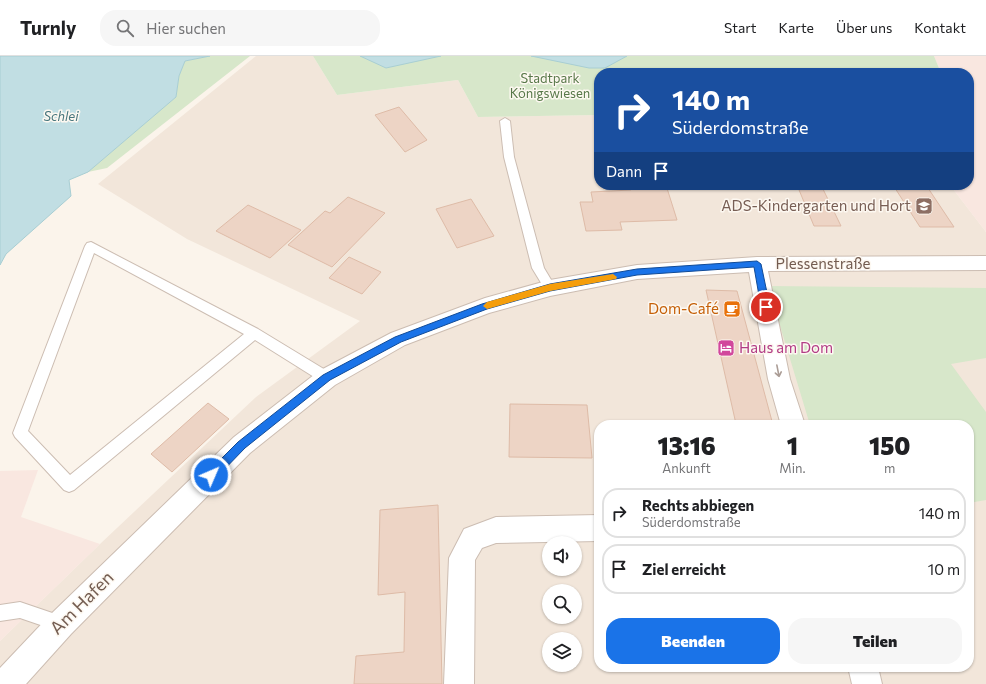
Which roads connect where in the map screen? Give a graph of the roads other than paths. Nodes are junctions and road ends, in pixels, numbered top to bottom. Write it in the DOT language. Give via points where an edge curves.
graph roads {
  1 [pos="505,122"];
  2 [pos="986,263"];
  3 [pos="757,264"];
  4 [pos="550,288"];
  5 [pos="254,332"];
  6 [pos="327,378"];
  7 [pos="791,420"];
  8 [pos="161,525"];
  9 [pos="594,528"];
  10 [pos="0,613"];
  11 [pos="61,624"];
  12 [pos="864,672"];
  13 [pos="6,684"];
  14 [pos="459,684"];
  15 [pos="867,684"];
  1 -- 4 [label="lane" via="509,157 538,268"];
  2 -- 3 [label="street, Plessenstraße"];
  3 -- 4 [label="street, Plessenstraße" via="637,272"];
  3 -- 7 [label="street, one-way" via="779,379"];
  4 -- 6 [label="street, Plessenstraße" via="485,306 398,339"];
  5 -- 5 [label="lane" via="91,246 20,433 69,485"];
  5 -- 6 [label="lane"];
  6 -- 8 [label="street, Plessenstraße" via="242,445"];
  8 -- 11 [label="street, Am Hafen"];
  9 -- 14 [label="street" via="496,530 473,538 462,558"];
  10 -- 11 [label="lane" via="20,610"];
  11 -- 13 [label="street, Am Hafen"];
  12 -- 15 [label="street"];
}
